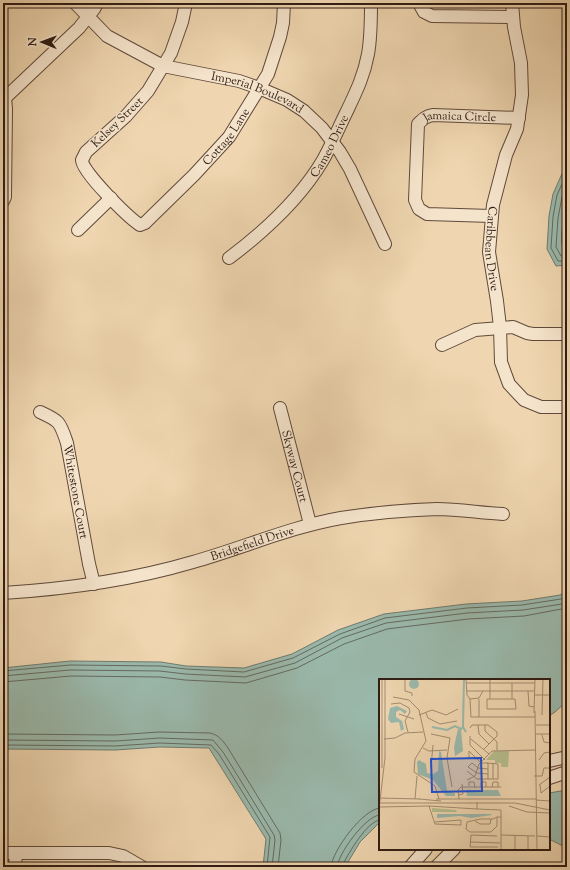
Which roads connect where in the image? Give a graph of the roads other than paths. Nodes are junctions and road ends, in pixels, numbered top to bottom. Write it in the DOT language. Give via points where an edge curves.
graph roads {
  1 [pos="75,3"];
  2 [pos="97,3"];
  3 [pos="186,3"];
  4 [pos="284,3"];
  5 [pos="371,3"];
  6 [pos="419,3"];
  7 [pos="512,3"];
  8 [pos="88,16"];
  9 [pos="513,17"];
  10 [pos="162,66"];
  11 [pos="259,88"];
  12 [pos="4,96"];
  13 [pos="519,118"];
  14 [pos="333,141"];
  15 [pos="111,198"];
  16 [pos="3,201"];
  17 [pos="491,216"];
  18 [pos="140,224"];
  19 [pos="78,230"];
  20 [pos="385,244"];
  21 [pos="229,258"];
  22 [pos="500,328"];
  23 [pos="567,334"];
  24 [pos="442,345"];
  25 [pos="567,407"];
  26 [pos="280,408"];
  27 [pos="40,412"];
  28 [pos="503,514"];
  29 [pos="310,524"];
  30 [pos="94,584"];
  31 [pos="3,592"];
  32 [pos="567,757"];
  33 [pos="550,761"];
  34 [pos="567,772"];
  35 [pos="550,778"];
  36 [pos="425,850"];
  37 [pos="453,850"];
  38 [pos="3,853"];
  39 [pos="16,853"];
  40 [pos="15,867"];
  41 [pos="142,867"];
  42 [pos="410,867"];
  43 [pos="436,867"];
  1 -- 8 [label="street, Imperial Boulevard"];
  2 -- 8 [label="street"];
  3 -- 10 [label="street, Kelsey Street" via="171,53"];
  4 -- 11 [label="street, Cottage Lane" via="283,23 276,52 268,74"];
  5 -- 14 [label="street, Cameo Drive" via="370,43 364,72"];
  6 -- 9 [label="street" via="424,12 432,16"];
  7 -- 9 [label="street, Caribbean Drive"];
  8 -- 10 [label="street, Imperial Boulevard" via="107,36"];
  8 -- 12 [label="street" via="79,28"];
  9 -- 13 [label="street, Caribbean Drive" via="522,80"];
  10 -- 11 [label="street, Imperial Boulevard" via="239,81"];
  10 -- 15 [label="street, Kelsey Street" via="157,78 136,106 83,156 84,168"];
  11 -- 14 [label="street, Imperial Boulevard" via="287,100 304,111"];
  11 -- 18 [label="street, Cottage Lane" via="229,137 156,213 145,223"];
  12 -- 16 [label="street" via="6,197"];
  13 -- 17 [label="street, Caribbean Drive" via="506,155"];
  13 -- 17 [label="street, Jamaica Circle" via="433,115 418,124 415,200 419,209 427,214"];
  14 -- 20 [label="street, Imperial Boulevard" via="350,169"];
  14 -- 21 [label="street, Cameo Drive" via="322,161 278,217"];
  15 -- 18 [label="street, Kelsey Street" via="133,221"];
  15 -- 19 [label="street"];
  17 -- 22 [label="street, Caribbean Drive" via="489,252"];
  22 -- 23 [label="street" via="513,327 528,333"];
  22 -- 24 [label="street" via="475,330"];
  22 -- 25 [label="street, Caribbean Drive" via="500,362 508,384 524,400 542,407"];
  26 -- 29 [label="street, Skyway Court"];
  27 -- 30 [label="street, Whitestone Court" via="55,419 62,428 67,443"];
  28 -- 29 [label="street, Bridgefield Drive" via="438,509 367,514"];
  29 -- 30 [label="street, Bridgefield Drive" via="166,570"];
  30 -- 31 [label="street, Bridgefield Drive" via="50,590"];
  32 -- 33 [label="street"];
  34 -- 35 [label="street"];
  36 -- 42 [label="street"];
  37 -- 43 [label="street"];
  38 -- 39 [label="street"];
  39 -- 40 [label="street"];
  39 -- 41 [label="street" via="109,853 123,856"];
}
